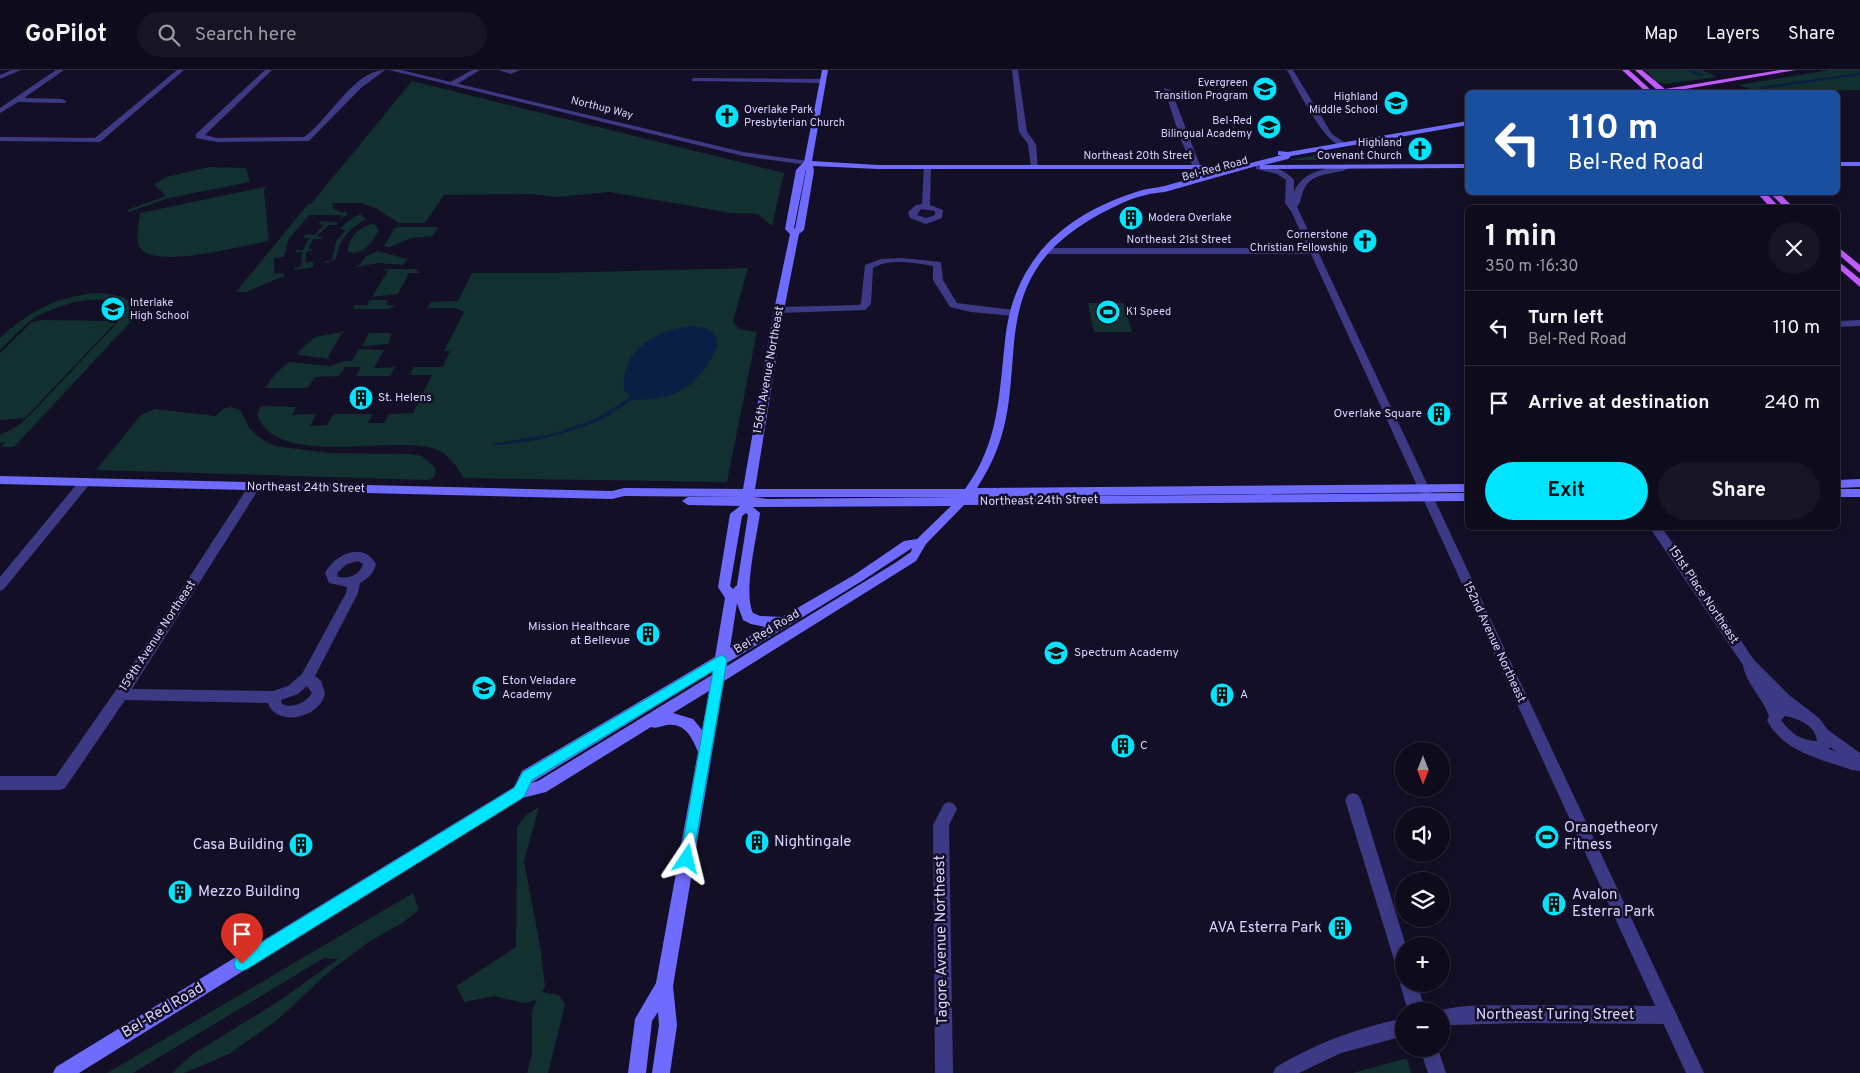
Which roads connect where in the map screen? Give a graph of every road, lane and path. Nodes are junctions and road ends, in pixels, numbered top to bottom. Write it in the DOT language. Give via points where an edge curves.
graph roads {
  1 [pos="18,70"];
  2 [pos="61,70"];
  3 [pos="181,70"];
  4 [pos="269,70"];
  5 [pos="382,70"];
  6 [pos="392,70"];
  7 [pos="477,70"];
  8 [pos="502,70"];
  9 [pos="517,70"];
  10 [pos="710,70"];
  11 [pos="825,70"];
  12 [pos="1015,70"];
  13 [pos="1290,70"];
  14 [pos="1625,70"];
  15 [pos="1638,70"];
  16 [pos="1793,70"];
  17 [pos="0,77"];
  18 [pos="694,80"];
  19 [pos="707,80"];
  20 [pos="823,81"];
  21 [pos="452,84"];
  22 [pos="1167,90"];
  23 [pos="1648,90"];
  24 [pos="1660,90"];
  25 [pos="1674,90"];
  26 [pos="14,100"];
  27 [pos="62,101"];
  28 [pos="0,111"];
  29 [pos="1465,123"];
  30 [pos="0,139"];
  31 [pos="1340,144"];
  32 [pos="1288,154"];
  33 [pos="808,163"];
  34 [pos="1840,164"];
  35 [pos="1860,164"];
  36 [pos="1196,165"];
  37 [pos="1465,166"];
  38 [pos="927,167"];
  39 [pos="1039,167"];
  40 [pos="1094,167"];
  41 [pos="1220,167"];
  42 [pos="1259,167"];
  43 [pos="1347,167"];
  44 [pos="1160,168"];
  45 [pos="1242,168"];
  46 [pos="1840,169"];
  47 [pos="1860,169"];
  48 [pos="1170,181"];
  49 [pos="1145,192"];
  50 [pos="1763,195"];
  51 [pos="1776,195"];
  52 [pos="1773,205"];
  53 [pos="1787,205"];
  54 [pos="926,206"];
  55 [pos="1295,210"];
  56 [pos="1044,251"];
  57 [pos="1313,251"];
  58 [pos="1840,252"];
  59 [pos="1840,266"];
  60 [pos="1860,270"];
  61 [pos="1860,284"];
  62 [pos="780,310"];
  63 [pos="1014,313"];
  64 [pos="1840,324"];
  65 [pos="1860,324"];
  66 [pos="0,480"];
  67 [pos="85,482"];
  68 [pos="1860,483"];
  69 [pos="1840,484"];
  70 [pos="254,487"];
  71 [pos="1465,488"];
  72 [pos="1226,490"];
  73 [pos="1312,490"];
  74 [pos="1425,493"];
  75 [pos="1840,493"];
  76 [pos="1860,493"];
  77 [pos="963,497"];
  78 [pos="1465,497"];
  79 [pos="1266,499"];
  80 [pos="1187,500"];
  81 [pos="748,502"];
  82 [pos="1657,530"];
  83 [pos="920,543"];
  84 [pos="354,581"];
  85 [pos="0,586"];
  86 [pos="743,587"];
  87 [pos="732,597"];
  88 [pos="785,622"];
  89 [pos="721,660"];
  90 [pos="1749,664"];
  91 [pos="307,678"];
  92 [pos="718,678"];
  93 [pos="121,694"];
  94 [pos="273,697"];
  95 [pos="1775,715"];
  96 [pos="1806,716"];
  97 [pos="638,728"];
  98 [pos="1823,734"];
  99 [pos="1806,747"];
  100 [pos="705,752"];
  101 [pos="1860,763"];
  102 [pos="0,783"];
  103 [pos="519,792"];
  104 [pos="1353,800"];
  105 [pos="949,809"];
  106 [pos="1395,937"];
  107 [pos="664,986"];
  108 [pos="1668,1015"];
  109 [pos="1450,1017"];
  110 [pos="1395,1029"];
  111 [pos="1432,1057"];
  112 [pos="62,1073"];
  113 [pos="637,1073"];
  114 [pos="661,1073"];
  115 [pos="944,1073"];
  116 [pos="1282,1073"];
  117 [pos="1437,1073"];
  118 [pos="1695,1073"];
  1 -- 17 [label="street"];
  2 -- 26 [label="street"];
  3 -- 30 [label="street" via="97,140"];
  4 -- 5 [label="street" via="199,136 217,140 306,139 362,82"];
  6 -- 21 [label="street, Northup Way"];
  7 -- 21 [label="street"];
  8 -- 9 [label="street"];
  10 -- 19 [label="street"];
  11 -- 20 [label="main road, 156th Avenue Northeast"];
  12 -- 39 [label="street" via="1023,132 1032,144"];
  13 -- 31 [label="street" via="1329,135"];
  14 -- 23 [label="main road"];
  15 -- 24 [label="main road"];
  16 -- 25 [label="main road"];
  18 -- 19 [label="street"];
  19 -- 20 [label="street"];
  20 -- 33 [label="main road, 156th Avenue Northeast"];
  21 -- 33 [label="street, Northup Way" via="743,154"];
  22 -- 36 [label="street"];
  26 -- 27 [label="street"];
  26 -- 28 [label="street"];
  29 -- 31 [label="main road, Bel-Red Road"];
  31 -- 32 [label="main road, Bel-Red Road"];
  32 -- 41 [label="main road, Bel-Red Road"];
  32 -- 45 [label="main road, Bel-Red Road"];
  33 -- 38 [label="main road, Northeast 20th Street"];
  33 -- 62 [label="main road, 156th Avenue Northeast" via="800,170 791,217 789,229 795,234"];
  34 -- 35 [label="main road"];
  36 -- 40 [label="main road" via="1112,164"];
  36 -- 41 [label="main road"];
  37 -- 43 [label="main road, Northeast 20th Street"];
  38 -- 39 [label="main road, Northeast 20th Street"];
  38 -- 54 [label="street"];
  39 -- 40 [label="main road, Northeast 20th Street"];
  40 -- 44 [label="main road, Northeast 20th Street"];
  41 -- 44 [label="main road, Northeast 20th Street"];
  41 -- 45 [label="main road, Northeast 20th Street"];
  41 -- 48 [label="main road, Bel-Red Road"];
  42 -- 43 [label="main road, Northeast 20th Street"];
  42 -- 45 [label="main road, Northeast 20th Street"];
  42 -- 55 [label="street, 152nd Avenue Northeast" via="1288,177 1291,184 1289,203"];
  43 -- 55 [label="street" via="1308,178 1299,189"];
  44 -- 48 [label="main road" via="1174,174"];
  45 -- 49 [label="main road, Bel-Red Road"];
  46 -- 47 [label="main road"];
  48 -- 49 [label="main road, Bel-Red Road" via="1150,187"];
  49 -- 56 [label="main road, Bel-Red Road" via="1082,220"];
  50 -- 52 [label="main road"];
  51 -- 53 [label="main road"];
  55 -- 57 [label="street, 152nd Avenue Northeast"];
  56 -- 57 [label="street, Northeast 21st Street"];
  56 -- 63 [label="main road, Bel-Red Road" via="1020,291"];
  57 -- 74 [label="street, 152nd Avenue Northeast"];
  58 -- 60 [label="main road"];
  59 -- 61 [label="main road"];
  62 -- 63 [label="street" via="860,309 866,304 870,264 923,261 938,264 938,280 953,304"];
  62 -- 81 [label="main road, 156th Avenue Northeast"];
  63 -- 77 [label="main road, Bel-Red Road" via="999,432 990,456"];
  64 -- 65 [label="street"];
  66 -- 67 [label="main road, Northeast 24th Street"];
  67 -- 70 [label="main road, Northeast 24th Street"];
  67 -- 85 [label="street"];
  68 -- 69 [label="main road"];
  70 -- 81 [label="main road, Northeast 24th Street" via="612,495 622,500"];
  70 -- 93 [label="street, 159th Avenue Northeast"];
  71 -- 74 [label="main road, Northeast 24th Street"];
  72 -- 73 [label="main road, Northeast 24th Street"];
  72 -- 77 [label="main road, Northeast 24th Street"];
  72 -- 80 [label="main road"];
  73 -- 74 [label="main road, Northeast 24th Street"];
  73 -- 79 [label="main road"];
  74 -- 78 [label="main road, Northeast 24th Street"];
  74 -- 79 [label="main road, Northeast 24th Street"];
  74 -- 108 [label="street, 152nd Avenue Northeast"];
  75 -- 76 [label="main road"];
  77 -- 80 [label="main road, Northeast 24th Street"];
  77 -- 81 [label="main road, Northeast 24th Street"];
  77 -- 83 [label="main road, Bel-Red Road" via="950,515"];
  79 -- 80 [label="main road, Northeast 24th Street"];
  81 -- 86 [label="main road, 156th Avenue Northeast" via="754,515"];
  81 -- 87 [label="main road, 156th Avenue Northeast" via="736,514 724,587"];
  82 -- 90 [label="street, 151st Place Northeast"];
  83 -- 88 [label="main road, Bel-Red Road" via="908,544"];
  83 -- 92 [label="main road, Bel-Red Road" via="914,554 867,586"];
  84 -- 91 [label="street" via="352,592"];
  86 -- 87 [label="main road"];
  86 -- 88 [label="main road" via="744,611 749,616 763,622"];
  87 -- 89 [label="main road, 156th Avenue Northeast"];
  88 -- 89 [label="main road, Bel-Red Road"];
  89 -- 92 [label="main road, 156th Avenue Northeast"];
  89 -- 103 [label="main road, Bel-Red Road" via="527,776"];
  90 -- 95 [label="street, 151st Place Northeast" via="1751,676 1775,708"];
  90 -- 96 [label="street, 151st Place Northeast"];
  91 -- 94 [label="street" via="293,690"];
  91 -- 94 [label="street" via="316,683 319,692 314,701 304,708 280,711"];
  92 -- 97 [label="main road, Bel-Red Road"];
  92 -- 100 [label="main road, 156th Avenue Northeast"];
  93 -- 94 [label="street"];
  93 -- 102 [label="street, 159th Avenue Northeast" via="60,783"];
  95 -- 96 [label="street" via="1784,710"];
  95 -- 99 [label="street, 151st Place Northeast" via="1780,732"];
  96 -- 98 [label="street, 151st Place Northeast"];
  97 -- 100 [label="main road" via="664,719 683,720 696,730"];
  97 -- 103 [label="main road, Bel-Red Road" via="541,787"];
  98 -- 99 [label="street" via="1823,746"];
  98 -- 101 [label="street, 151st Place Northeast"];
  99 -- 101 [label="street, 151st Place Northeast" via="1852,764"];
  100 -- 107 [label="main road, 156th Avenue Northeast"];
  103 -- 112 [label="main road, Bel-Red Road"];
  104 -- 106 [label="street"];
  105 -- 115 [label="street, Tagore Avenue Northeast" via="941,825"];
  107 -- 113 [label="main road, 156th Avenue Northeast" via="644,1019"];
  107 -- 114 [label="main road, 156th Avenue Northeast" via="668,1025"];
  108 -- 109 [label="street, Northeast Turing Street"];
  108 -- 118 [label="street, 152nd Avenue Northeast"];
  110 -- 116 [label="street" via="1330,1048"];
  111 -- 117 [label="street"];
}
